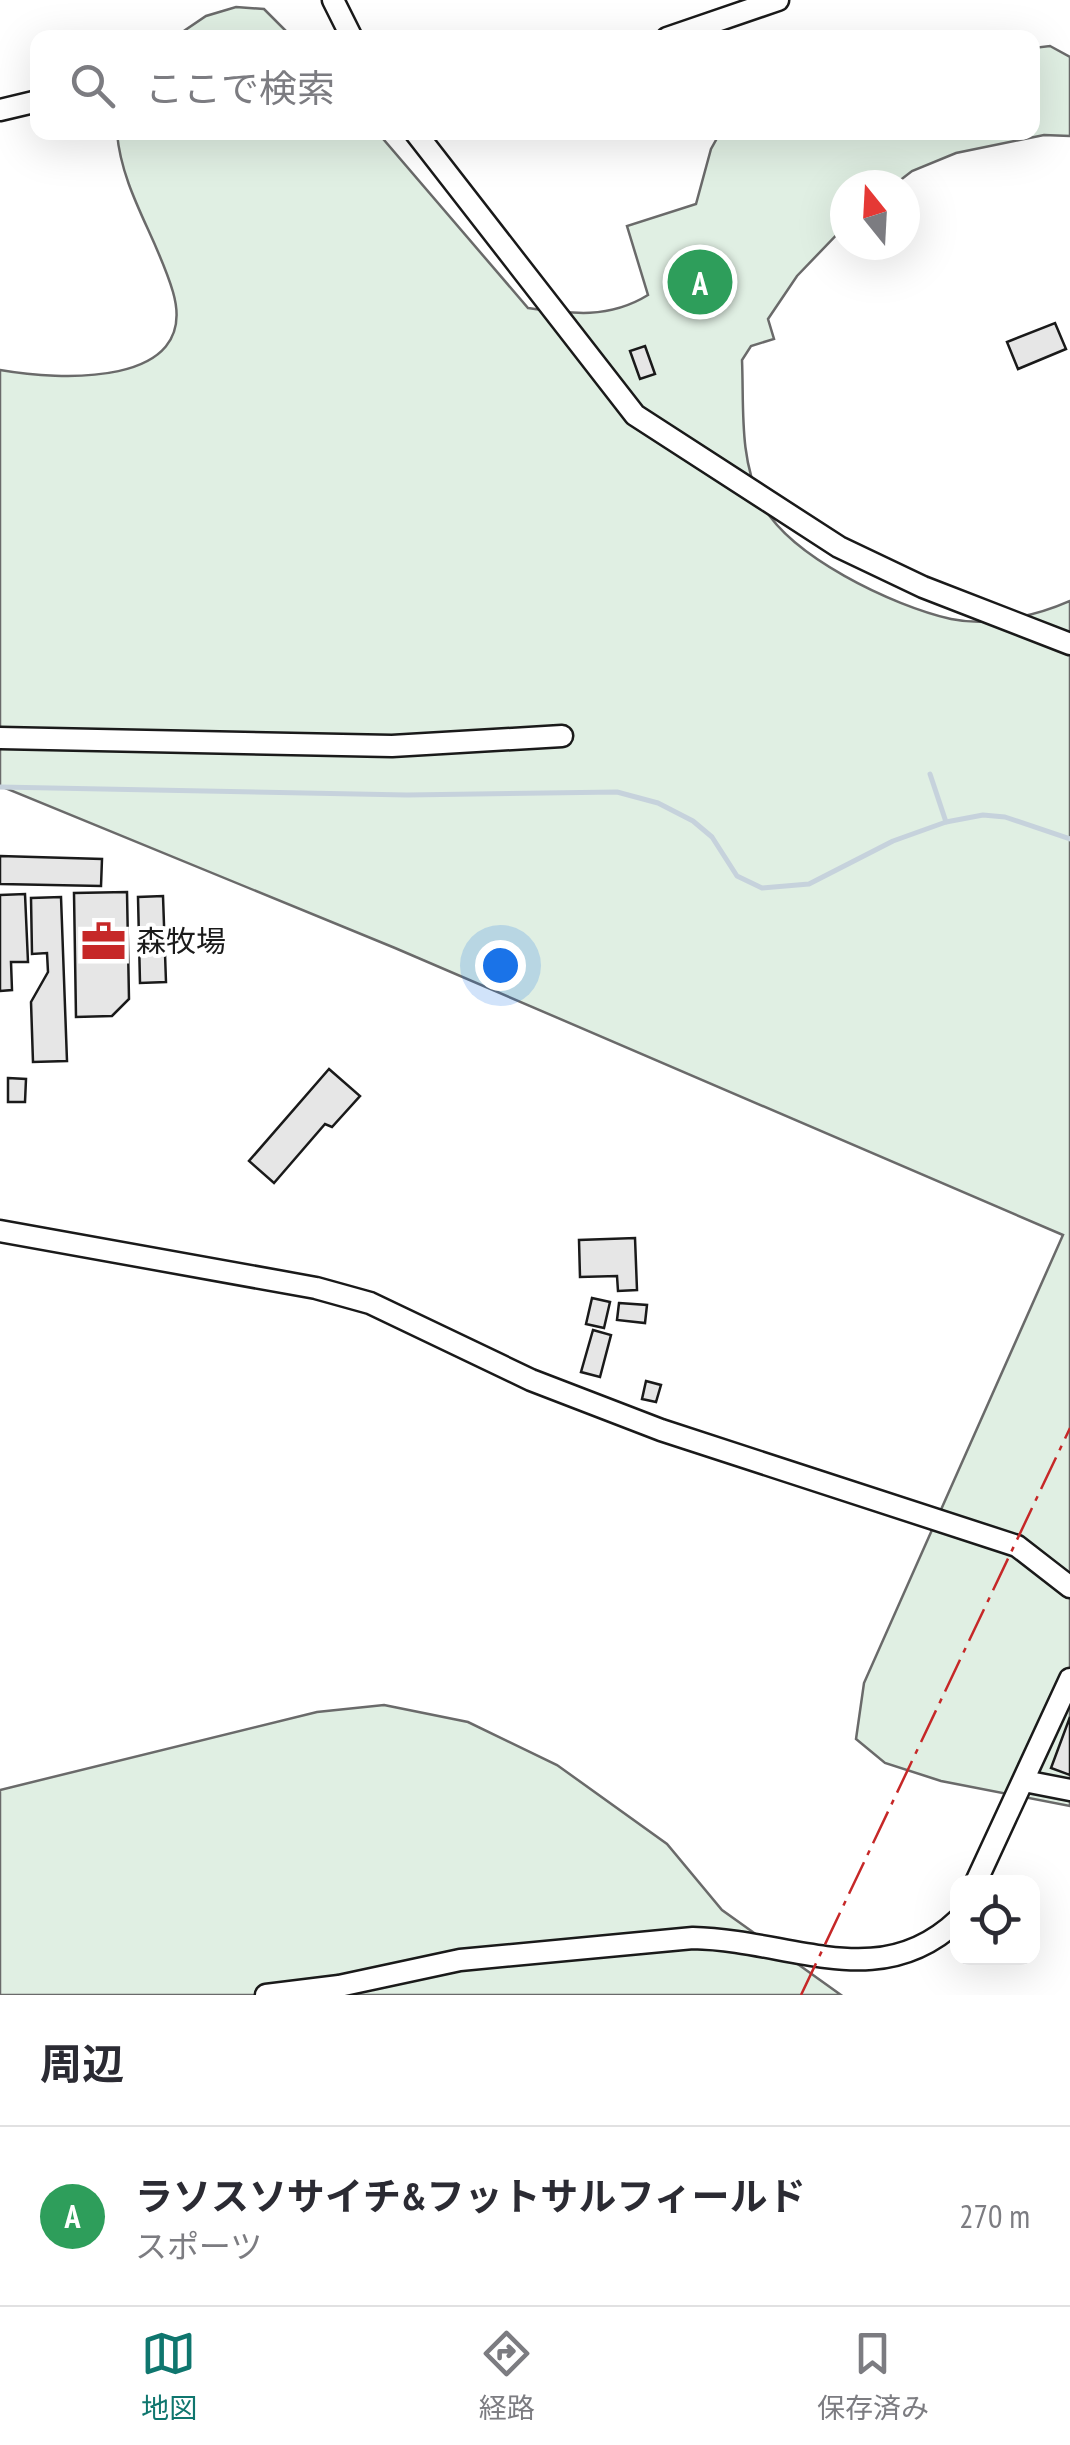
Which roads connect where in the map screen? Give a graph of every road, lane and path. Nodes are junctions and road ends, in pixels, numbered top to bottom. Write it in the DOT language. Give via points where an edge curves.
graph roads {
  1 [pos="332,0"];
  2 [pos="778,0"];
  3 [pos="348,30"];
  4 [pos="690,30"];
  5 [pos="30,103"];
  6 [pos="0,110"];
  7 [pos="421,140"];
  8 [pos="1070,644"];
  9 [pos="562,736"];
  10 [pos="0,738"];
  11 [pos="0,1231"];
  12 [pos="1070,1586"];
  13 [pos="1070,1679"];
  14 [pos="1024,1781"];
  15 [pos="1070,1790"];
  16 [pos="979,1875"];
  17 [pos="950,1931"];
  18 [pos="266,1995"];
  1 -- 3 [label="street"];
  2 -- 4 [label="street"];
  5 -- 6 [label="street"];
  7 -- 8 [label="street" via="636,415 839,546 923,588"];
  9 -- 10 [label="street" via="392,746"];
  11 -- 12 [label="street" via="370,1303 531,1380 661,1430 1017,1546"];
  13 -- 14 [label="street"];
  14 -- 15 [label="street"];
  14 -- 16 [label="street"];
  17 -- 18 [label="street" via="918,1960 880,1972 822,1971 728,1939 694,1938 460,1960"];
}
